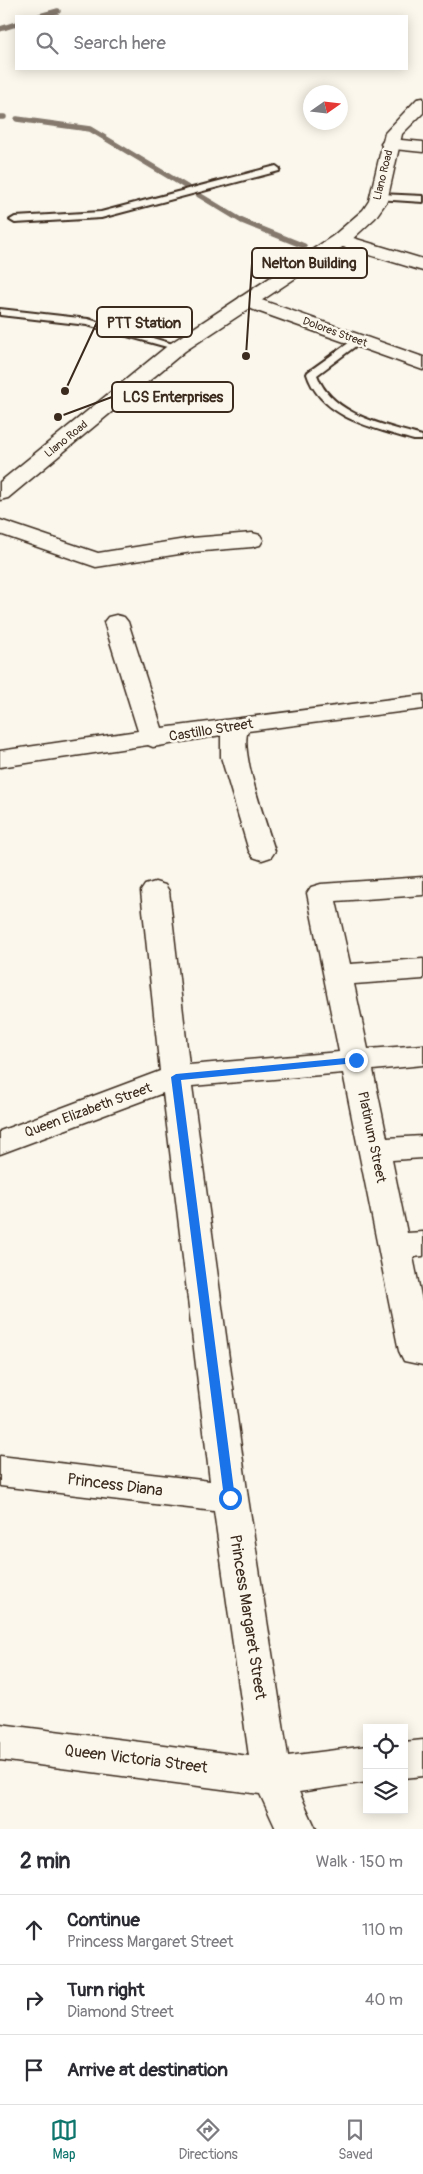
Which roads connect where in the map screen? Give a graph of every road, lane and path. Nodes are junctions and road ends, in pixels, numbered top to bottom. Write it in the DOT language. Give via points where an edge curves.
graph roads {
  1 [pos="423,103"];
  2 [pos="390,144"];
  3 [pos="423,147"];
  4 [pos="276,169"];
  5 [pos="380,197"];
  6 [pos="423,199"];
  7 [pos="15,220"];
  8 [pos="340,240"];
  9 [pos="423,265"];
  10 [pos="252,297"];
  11 [pos="0,312"];
  12 [pos="357,340"];
  13 [pos="178,347"];
  14 [pos="423,352"];
  15 [pos="423,364"];
  16 [pos="418,438"];
  17 [pos="0,493"];
  18 [pos="0,527"];
  19 [pos="252,540"];
  20 [pos="116,622"];
  21 [pos="423,702"];
  22 [pos="238,725"];
  23 [pos="153,739"];
  24 [pos="0,759"];
  25 [pos="262,851"];
  26 [pos="423,886"];
  27 [pos="155,891"];
  28 [pos="423,968"];
  29 [pos="338,975"];
  30 [pos="423,1055"];
  31 [pos="356,1060"];
  32 [pos="176,1077"];
  33 [pos="0,1143"];
  34 [pos="423,1147"];
  35 [pos="374,1150"];
  36 [pos="409,1246"];
  37 [pos="420,1351"];
  38 [pos="0,1471"];
  39 [pos="230,1498"];
  40 [pos="0,1742"];
  41 [pos="423,1758"];
  42 [pos="408,1760"];
  43 [pos="363,1765"];
  44 [pos="272,1777"];
  45 [pos="296,1829"];
  1 -- 2 [label="street, Llano Road" via="394,132"];
  2 -- 3 [label="street"];
  2 -- 5 [label="street, Llano Road"];
  4 -- 7 [label="lane" via="101,215"];
  5 -- 6 [label="lane"];
  5 -- 8 [label="street, Llano Road" via="369,214"];
  8 -- 9 [label="street"];
  8 -- 10 [label="street, Llano Road"];
  10 -- 12 [label="street, Dolores Street"];
  10 -- 13 [label="street, Llano Road"];
  10 -- 14 [label="street, Dolores Street"];
  11 -- 13 [label="lane" via="88,322"];
  12 -- 15 [label="street, Dolores Street"];
  12 -- 16 [label="lane" via="312,374 321,393 337,408 354,416"];
  13 -- 17 [label="street, Llano Road"];
  18 -- 19 [label="street" via="96,560 184,546"];
  20 -- 23 [label="street"];
  21 -- 22 [label="street, Castillo Street"];
  22 -- 23 [label="street, Castillo Street"];
  22 -- 25 [label="street" via="233,736 234,757"];
  23 -- 24 [label="street, Castillo Street"];
  26 -- 29 [label="street, Platinum Street" via="321,893"];
  27 -- 32 [label="street, Princess Margaret Street"];
  28 -- 29 [label="street"];
  29 -- 31 [label="street, Platinum Street"];
  30 -- 31 [label="street, Queen Elizabeth Street"];
  31 -- 32 [label="street, Queen Elizabeth Street"];
  31 -- 35 [label="street, Platinum Street"];
  32 -- 33 [label="street, Queen Elizabeth Street"];
  32 -- 39 [label="street, Princess Margaret Street"];
  34 -- 35 [label="street"];
  35 -- 36 [label="street, Platinum Street"];
  36 -- 37 [label="street, Platinum Street"];
  38 -- 39 [label="street, Princess Diana"];
  39 -- 44 [label="street, Princess Margaret Street"];
  40 -- 44 [label="street, Queen Victoria Street"];
  41 -- 42 [label="street"];
  43 -- 44 [label="street, Queen Victoria Street"];
  44 -- 45 [label="street, Princess Margaret Street"];
}
